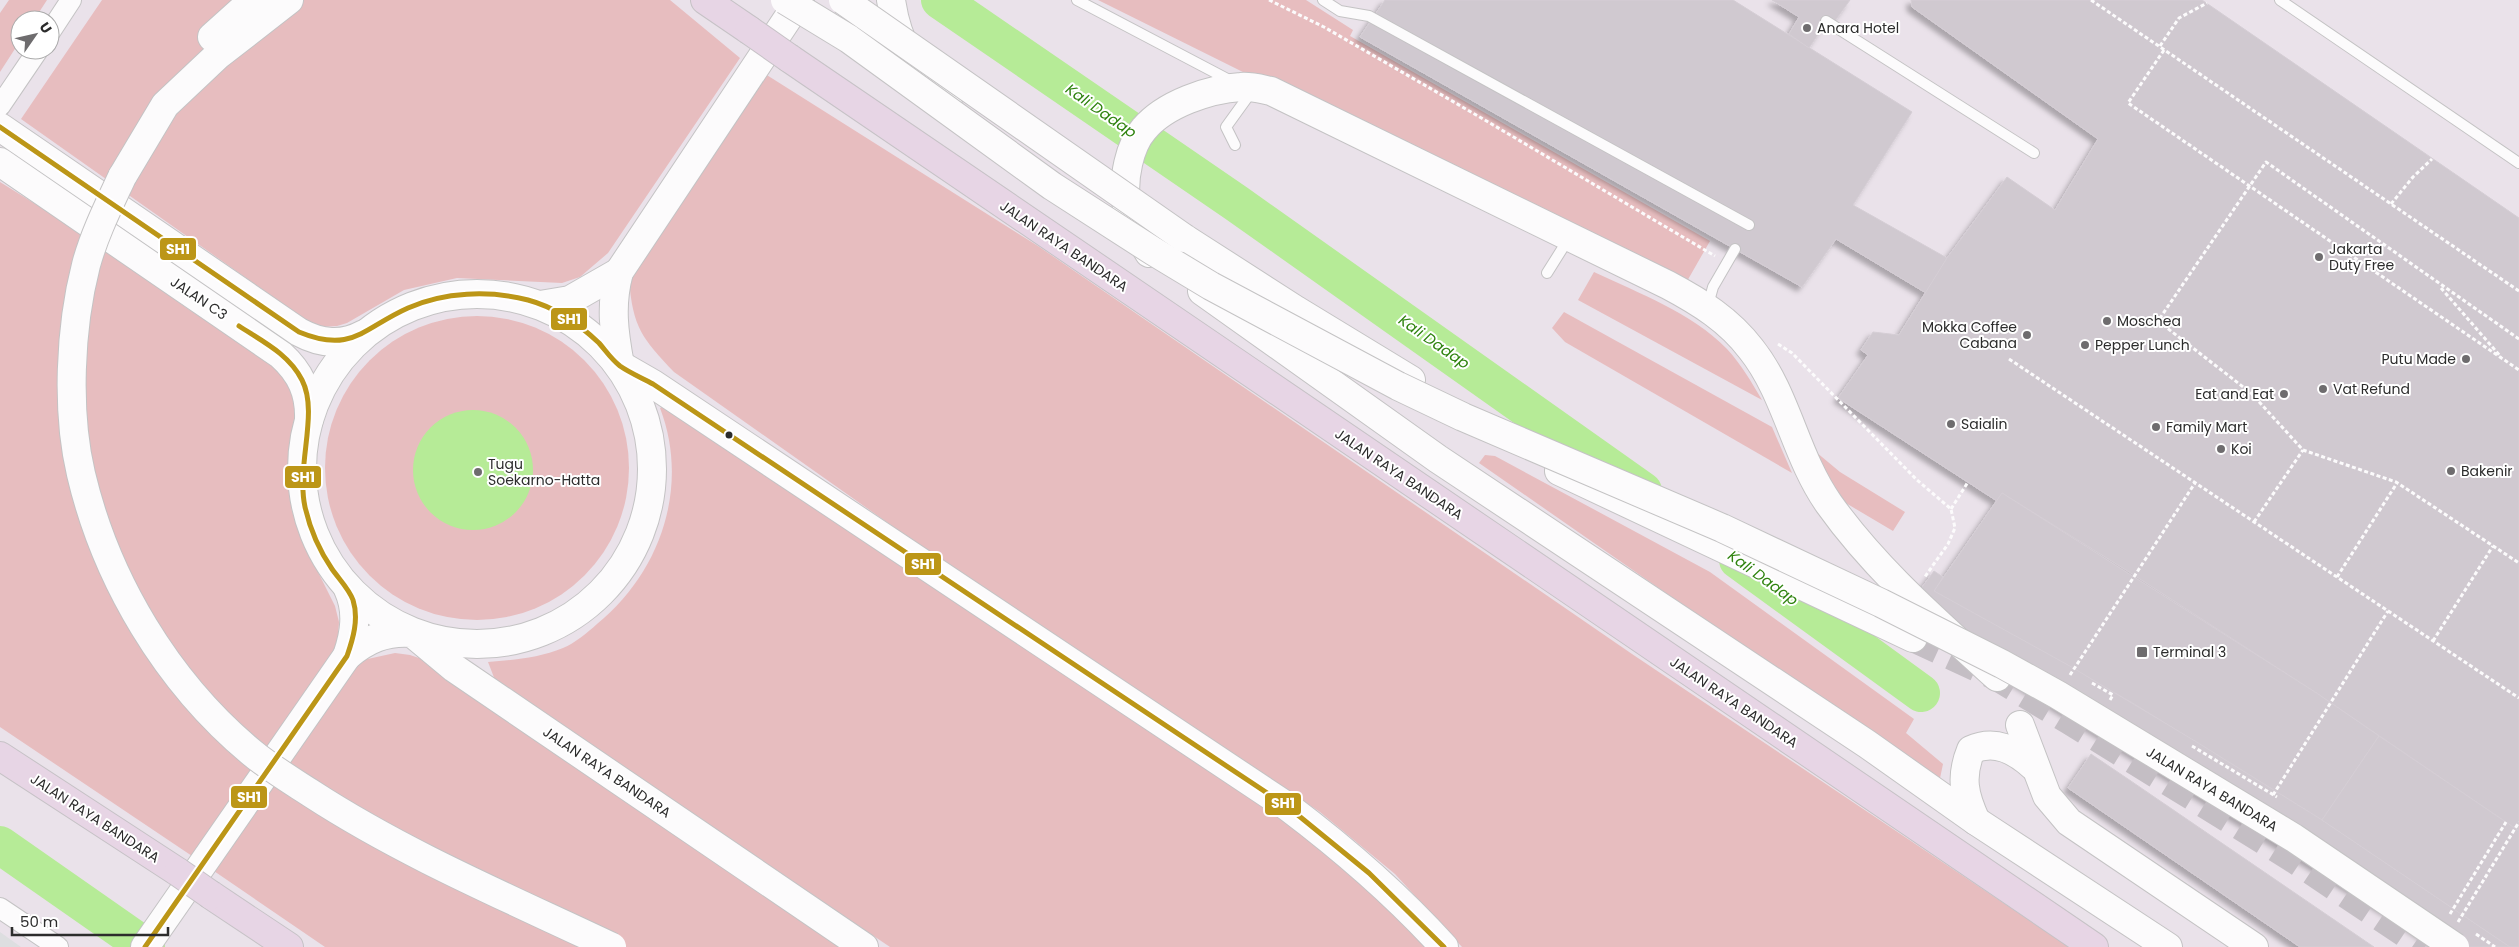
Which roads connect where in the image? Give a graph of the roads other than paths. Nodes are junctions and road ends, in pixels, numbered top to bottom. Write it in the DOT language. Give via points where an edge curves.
graph roads {
  1 [pos="71,0"];
  2 [pos="253,0"];
  3 [pos="289,0"];
  4 [pos="705,0"];
  5 [pos="785,0"];
  6 [pos="800,0"];
  7 [pos="843,0"];
  8 [pos="1077,0"];
  9 [pos="1323,0"];
  10 [pos="2280,0"];
  11 [pos="892,7"];
  12 [pos="60,17"];
  13 [pos="1826,21"];
  14 [pos="32,60"];
  15 [pos="1248,87"];
  16 [pos="165,105"];
  17 [pos="1,112"];
  18 [pos="1235,145"];
  19 [pos="2034,153"];
  20 [pos="0,162"];
  21 [pos="2519,163"];
  22 [pos="1749,225"];
  23 [pos="1570,237"];
  24 [pos="1735,249"];
  25 [pos="1149,253"];
  26 [pos="619,272"];
  27 [pos="1547,273"];
  28 [pos="540,305"];
  29 [pos="1708,306"];
  30 [pos="370,331"];
  31 [pos="620,365"];
  32 [pos="309,427"];
  33 [pos="348,589"];
  34 [pos="412,633"];
  35 [pos="1913,638"];
  36 [pos="347,656"];
  37 [pos="1997,677"];
  38 [pos="2020,725"];
  39 [pos="0,756"];
  40 [pos="2033,766"];
  41 [pos="1976,821"];
  42 [pos="0,908"];
  43 [pos="2457,934"];
  44 [pos="58,947"];
  45 [pos="145,947"];
  46 [pos="289,947"];
  47 [pos="612,947"];
  48 [pos="864,947"];
  49 [pos="1444,947"];
  50 [pos="2094,947"];
  51 [pos="2168,947"];
  52 [pos="2254,947"];
  1 -- 12 [label="street"];
  2 -- 16 [label="street" via="184,64"];
  3 -- 16 [label="street" via="217,56"];
  4 -- 50 [label="main road, JALAN RAYA BANDARA, bridge"];
  5 -- 43 [label="street, JALAN RAYA BANDARA, bridge" via="848,39 1052,186 1211,286 1398,386 1722,528 2002,664"];
  6 -- 26 [label="street"];
  7 -- 35 [label="street, bridge" via="1184,238 1540,461"];
  8 -- 15 [label="lane"];
  9 -- 22 [label="lane" via="1340,11 1369,16"];
  10 -- 21 [label="lane"];
  11 -- 25 [label="street" via="900,39 910,60 933,87"];
  13 -- 19 [label="lane"];
  14 -- 17 [label="street"];
  15 -- 18 [label="lane" via="1226,127"];
  15 -- 23 [label="street" via="1271,90"];
  15 -- 25 [label="street" via="1202,95 1176,106 1143,130 1131,154 1125,184 1129,215"];
  16 -- 47 [label="street, bridge" via="122,177 86,264 73,360 72,421 80,473 94,517 132,606 190,691 217,722 260,759 335,809 393,842"];
  17 -- 30 [label="street, JALAN C3" via="308,337 327,343 338,342"];
  20 -- 32 [label="street, JALAN C3" via="286,359 307,392"];
  23 -- 27 [label="lane"];
  23 -- 29 [label="street"];
  24 -- 29 [label="lane" via="1713,287"];
  25 -- 41 [label="street" via="1438,459 1867,744"];
  26 -- 28 [label="street" via="570,300"];
  26 -- 31 [label="street" via="613,294 613,323"];
  28 -- 30 [label="street" via="499,295 458,295 423,302"];
  28 -- 31 [label="street" via="577,325"];
  29 -- 37 [label="street" via="1751,348 1764,368 1799,451 1829,504 1886,573"];
  30 -- 32 [label="street" via="330,372"];
  31 -- 34 [label="street" via="642,408 651,463 649,496 641,532 628,558 609,584 566,619 531,634 464,642"];
  31 -- 49 [label="street" via="654,384 1288,807 1354,858"];
  32 -- 33 [label="street" via="302,469 309,524 336,576"];
  33 -- 34 [label="street" via="376,613"];
  33 -- 36 [label="street" via="355,610 354,631"];
  34 -- 36 [label="street" via="385,634 369,640"];
  34 -- 48 [label="street, JALAN RAYA BANDARA" via="454,668"];
  36 -- 45 [label="street"];
  38 -- 40 [label="street"];
  39 -- 46 [label="main road, JALAN RAYA BANDARA, bridge"];
  40 -- 41 [label="street" via="2018,752 2002,747 1984,744 1971,750 1964,768 1966,791"];
  40 -- 52 [label="street" via="2047,796 2069,822"];
  41 -- 51 [label="street"];
  42 -- 44 [label="street"];
}
